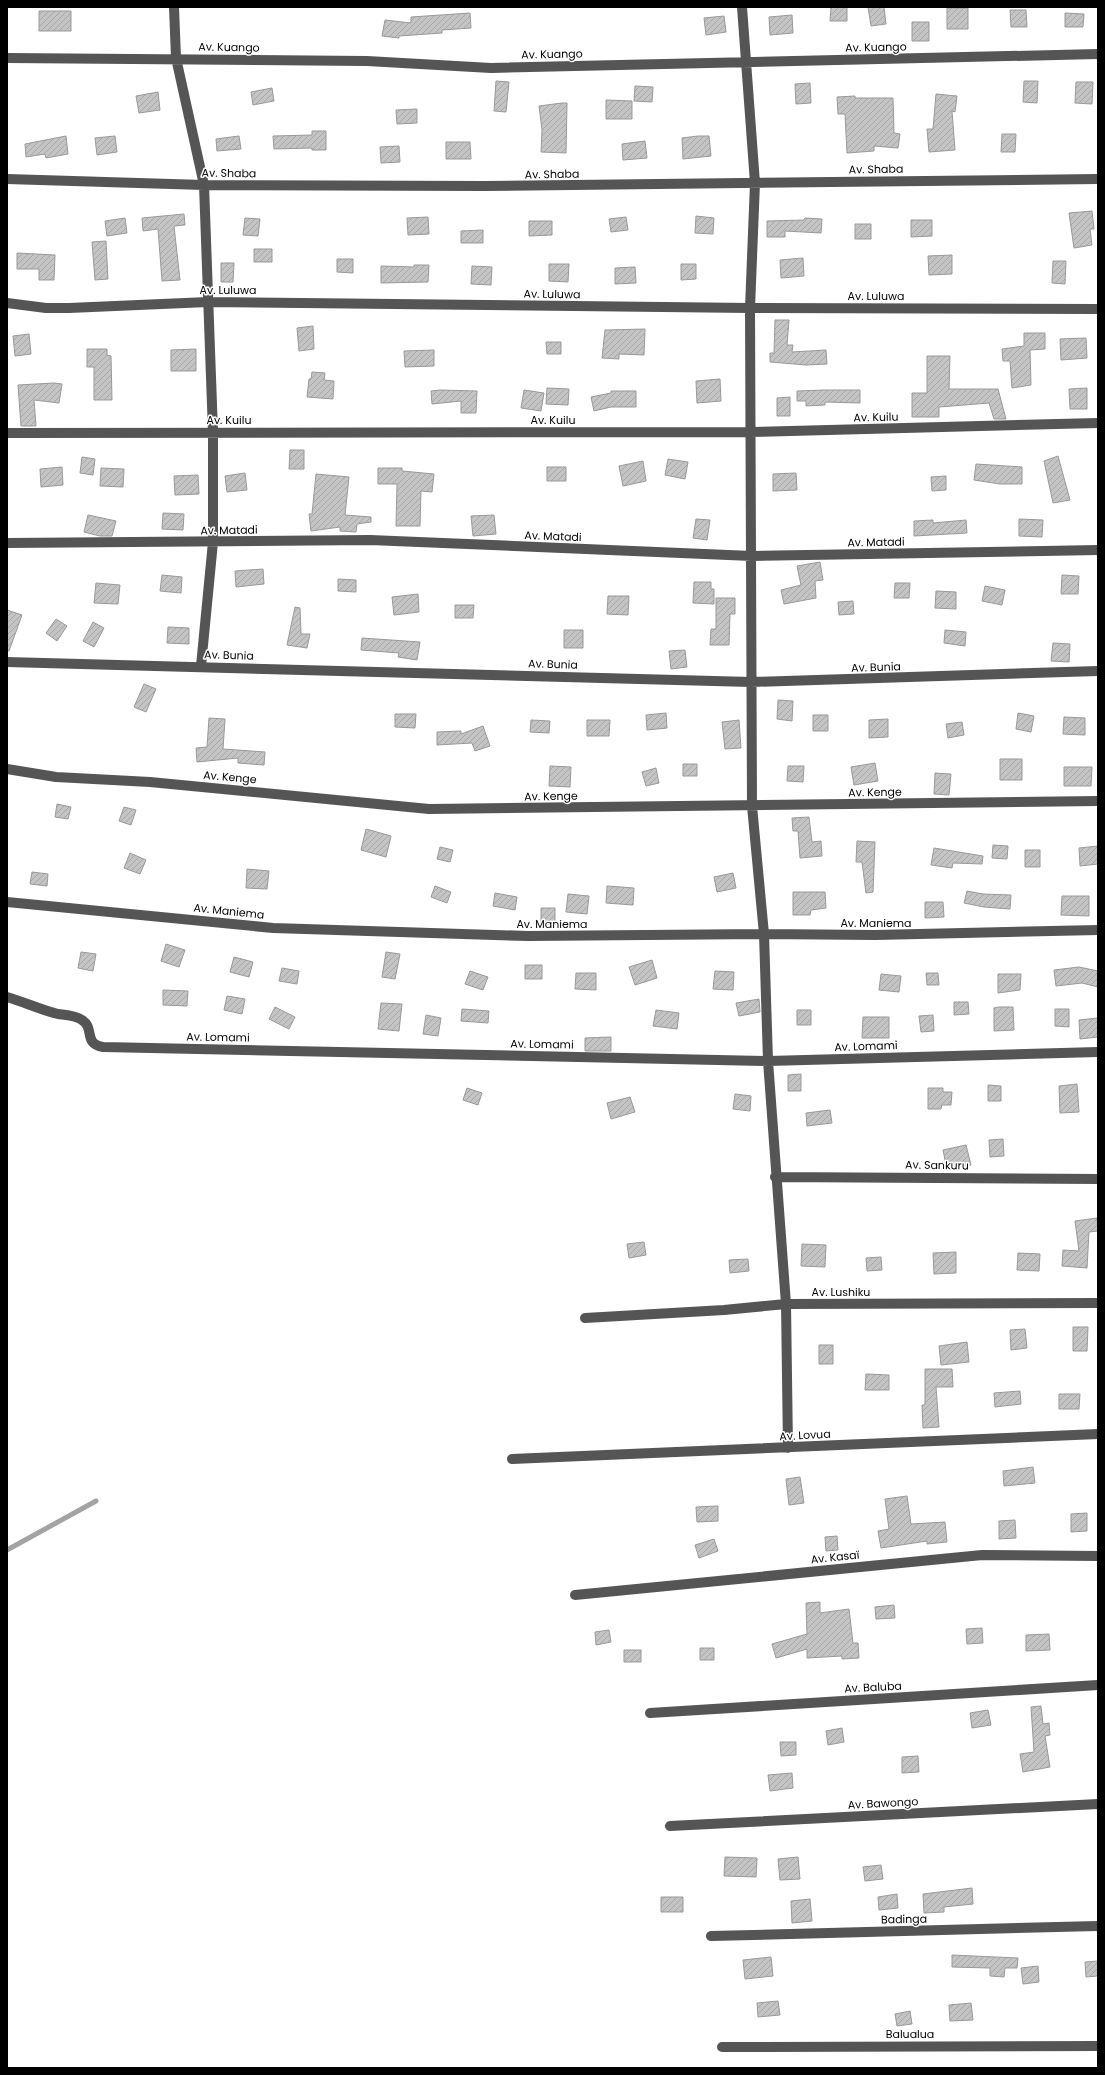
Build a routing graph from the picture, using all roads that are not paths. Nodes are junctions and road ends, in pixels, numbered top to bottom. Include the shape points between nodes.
1 (174, 7) edge
2 (742, 7) edge
3 (1098, 54) edge
4 (7, 58) edge
5 (176, 58) junction
6 (746, 62) junction
7 (7, 179) edge
8 (1098, 179) edge
9 (755, 183) junction
10 (204, 185) junction
11 (208, 302) junction
12 (7, 303) edge
13 (750, 308) junction
14 (1098, 309) edge
15 (1098, 423) edge
16 (213, 432) junction
17 (750, 432) junction
18 (7, 433) edge
19 (213, 542) junction
20 (7, 543) edge
21 (1098, 550) edge
22 (752, 556) junction
23 (7, 662) edge
24 (201, 666) junction
25 (1098, 672) edge
26 (751, 682) junction
27 (7, 769) edge
28 (1098, 801) edge
29 (752, 806) junction
30 (7, 902) edge
31 (1098, 930) edge
32 (764, 934) junction
33 (7, 997) edge
34 (1098, 1052) edge
35 (768, 1061) junction
36 (775, 1177) junction
37 (1098, 1179) edge
38 (1098, 1303) edge
39 (786, 1304) junction
40 (584, 1318) dead end
41 (1098, 1434) edge
42 (788, 1448) junction
43 (512, 1459) dead end
44 (1098, 1556) edge
45 (575, 1595) dead end
46 (1098, 1686) edge
47 (650, 1713) dead end
48 (1098, 1804) edge
49 (670, 1826) dead end
50 (1098, 1926) edge
51 (711, 1936) dead end
52 (1098, 2046) edge
53 (722, 2047) dead end

1 - 5 street
2 - 6 street
3 - 6 street, Av. Kuango
4 - 5 street, Av. Kuango
5 - 6 street, Av. Kuango via 367,61 492,68
5 - 10 street
6 - 9 street
7 - 10 street, Av. Shaba
8 - 9 street, Av. Shaba
9 - 10 street, Av. Shaba via 485,186
9 - 13 street
10 - 11 street
11 - 12 street, Av. Luluwa via 69,308
11 - 13 street, Av. Luluwa
11 - 16 street
13 - 14 street, Av. Luluwa
13 - 17 street
15 - 17 street, Av. Kuilu
16 - 17 street, Av. Kuilu
16 - 18 street, Av. Kuilu
16 - 19 street
17 - 22 street
19 - 20 street, Av. Matadi
19 - 22 street, Av. Matadi via 370,540
19 - 24 street
21 - 22 street, Av. Matadi
22 - 26 street
23 - 24 street, Av. Bunia
24 - 26 street, Av. Bunia
25 - 26 street, Av. Bunia
26 - 29 street
27 - 29 street, Av. Kenge via 56,777 150,782 429,809
28 - 29 street, Av. Kenge
29 - 32 street
30 - 32 street, Av. Maniema via 273,928 528,936
31 - 32 street, Av. Maniema via 876,935
32 - 35 street
33 - 35 street, Av. Lomami via 82,1019 87,1024 92,1043 103,1047
34 - 35 street, Av. Lomami
35 - 36 street
36 - 37 street, Av. Sankuru
36 - 39 street
38 - 39 street, Av. Lushiku
39 - 40 street, Av. Lushiku
39 - 42 street
41 - 42 street, Av. Lovua
42 - 43 street, Av. Lovua
44 - 45 street, Av. Kasaï via 982,1555
46 - 47 street, Av. Baluba
48 - 49 street, Av. Bawongo
50 - 51 street, Badinga
52 - 53 street, Balualua

